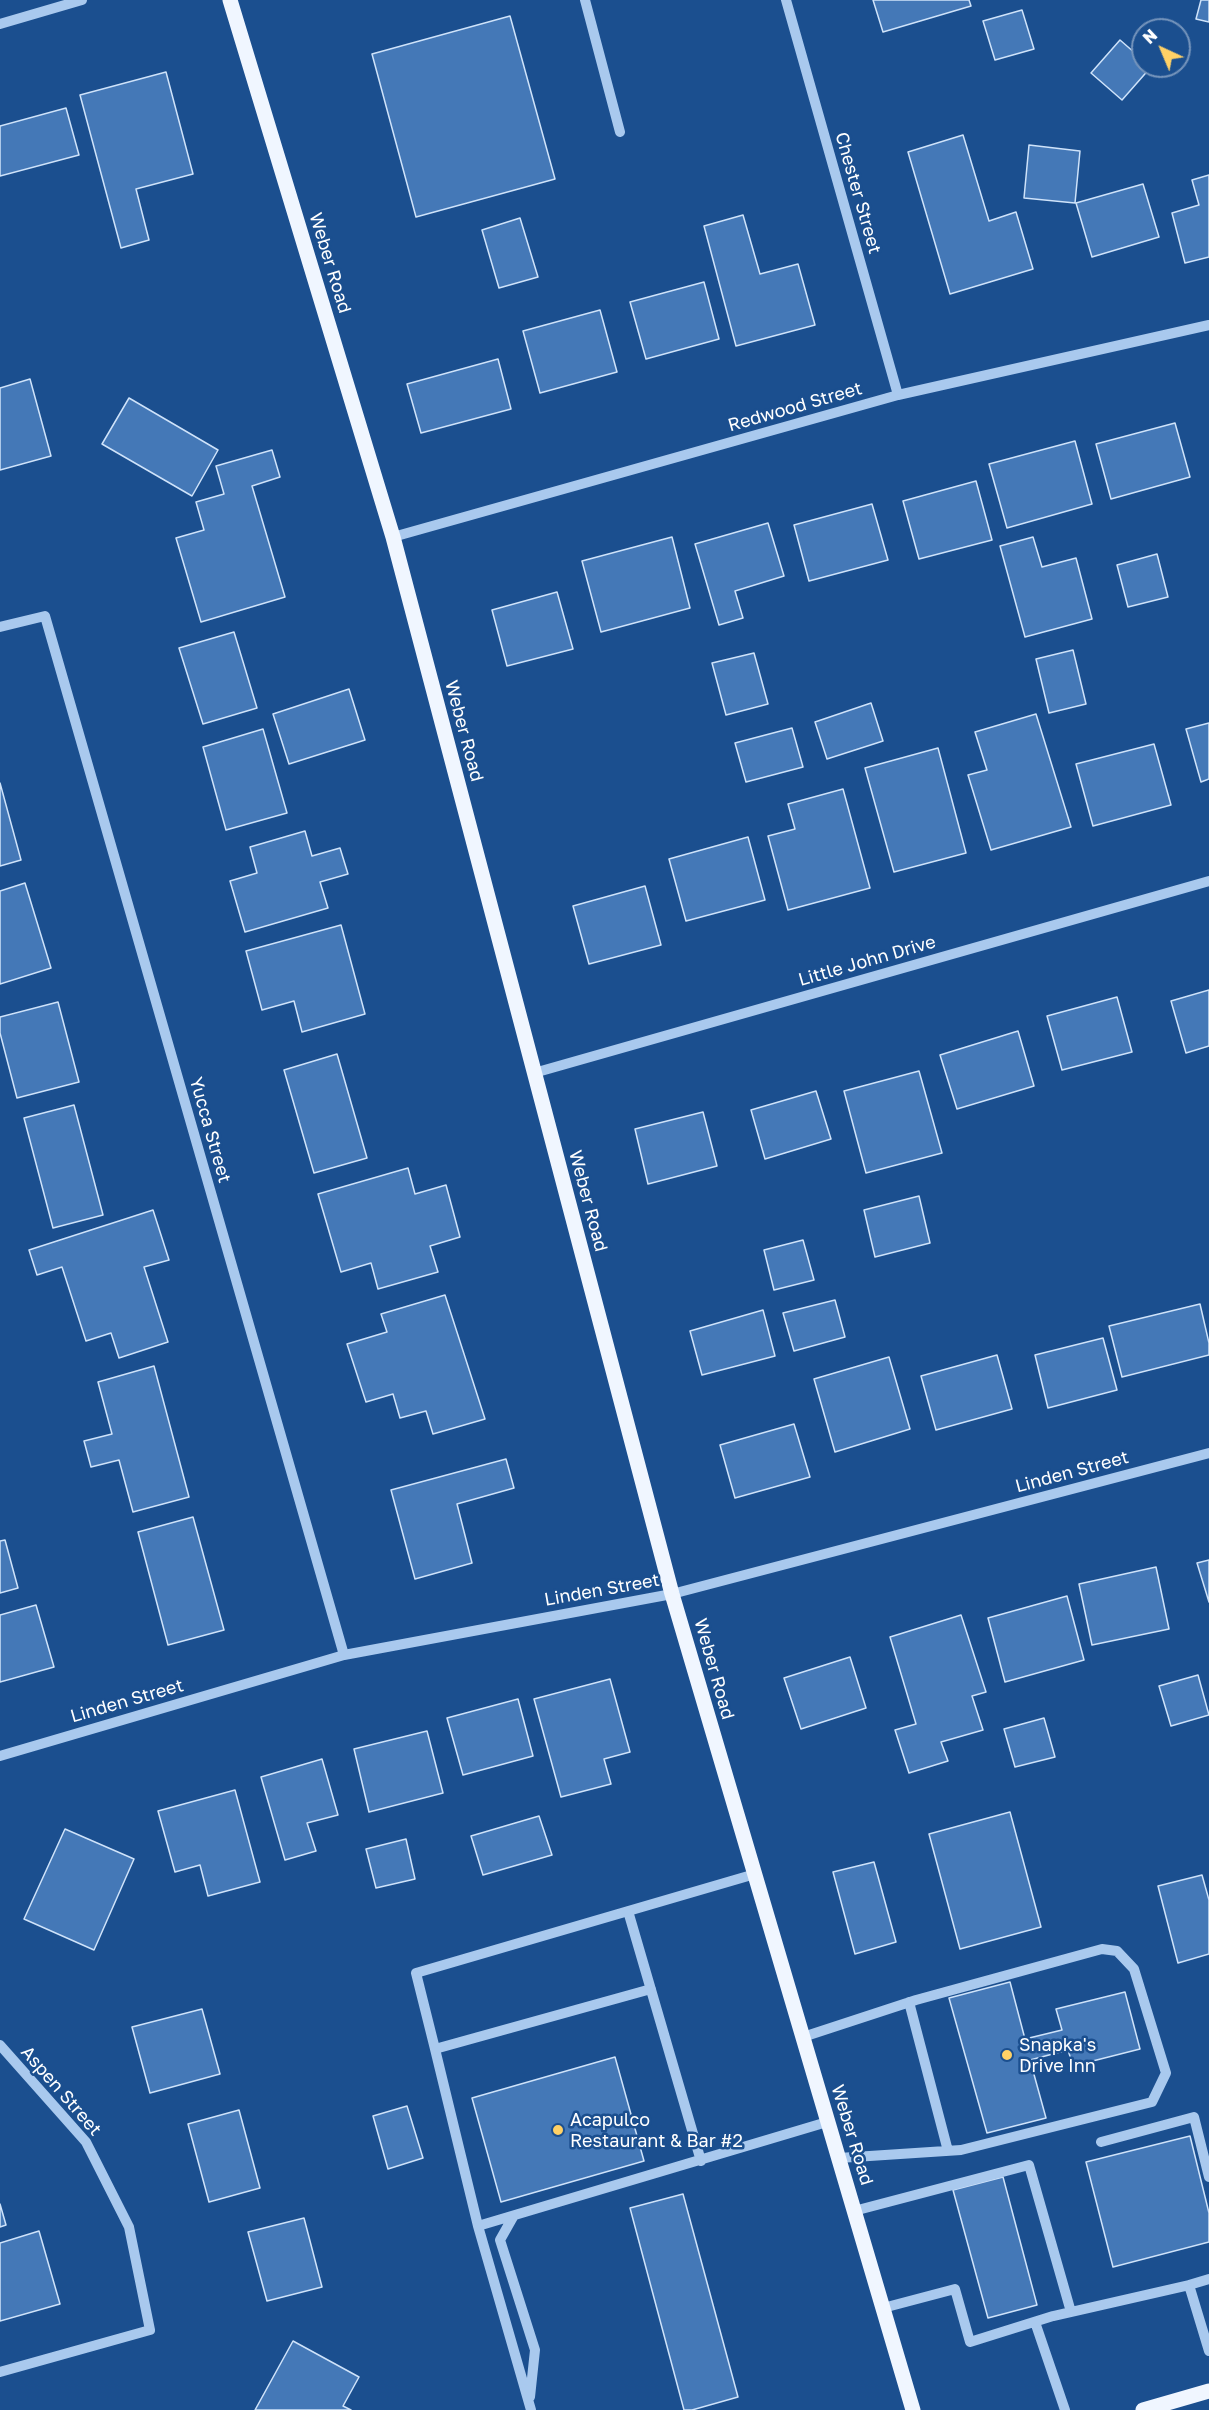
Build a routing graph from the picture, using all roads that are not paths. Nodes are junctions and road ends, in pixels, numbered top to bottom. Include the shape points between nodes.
1 (82, 0) edge
2 (230, 0) edge
3 (585, 0) edge
4 (786, 0) edge
5 (0, 24) edge
6 (620, 132) dead end
7 (1209, 324) edge
8 (898, 396) junction
9 (393, 537) junction
10 (0, 627) edge
11 (1209, 881) edge
12 (534, 1073) junction
13 (1209, 1453) edge
14 (672, 1594) junction
15 (344, 1654) junction
16 (0, 1756) edge
17 (755, 1874) junction
18 (628, 1911) junction
19 (651, 1989) junction
20 (909, 2002) junction
21 (803, 2037) junction
22 (0, 2045) edge
23 (435, 2049) junction
24 (827, 2122) junction
25 (1101, 2142) dead end
26 (948, 2151) junction
27 (839, 2158) junction
28 (701, 2161) junction
29 (1209, 2177) edge
30 (854, 2211) junction
31 (513, 2217) junction
32 (478, 2226) junction
33 (1209, 2278) edge
34 (1189, 2285) junction
35 (883, 2308) junction
36 (1071, 2312) junction
37 (1035, 2322) junction
38 (1209, 2351) edge
39 (0, 2372) edge
40 (1209, 2391) edge
41 (530, 2407) edge
42 (913, 2410) edge
43 (1065, 2410) edge
44 (1143, 2410) edge

1 - 5 street
2 - 9 main road, Weber Road
3 - 6 street
4 - 8 street, Chester Street
7 - 8 street, Redwood Street
8 - 9 street, Redwood Street
9 - 12 main road, Weber Road
10 - 15 street, Yucca Street via 45,616
11 - 12 street, Little John Drive
12 - 14 main road, Weber Road
13 - 14 street, Linden Street
14 - 15 street, Linden Street
14 - 17 main road, Weber Road
15 - 16 street, Linden Street
17 - 18 street
17 - 21 main road, Weber Road
18 - 19 street
18 - 23 street via 416,1973
19 - 23 street
19 - 28 street
20 - 21 street
20 - 26 street
20 - 26 street via 1102,1949 1117,1951 1134,1969 1166,2073 1152,2102
21 - 24 main road, Weber Road
22 - 39 street, Aspen Street via 87,2142 129,2227 150,2330
23 - 32 street
24 - 27 main road, Weber Road
24 - 28 street
25 - 29 street via 1194,2117
26 - 27 street
27 - 30 main road, Weber Road
28 - 31 street
30 - 35 main road, Weber Road
30 - 36 street via 1029,2165
31 - 32 street
31 - 41 street via 500,2240 535,2350
32 - 41 street
33 - 34 street
34 - 36 street
34 - 38 street
35 - 37 street via 955,2289 970,2342
35 - 42 main road, Weber Road
36 - 37 street
37 - 43 street
40 - 44 main road

